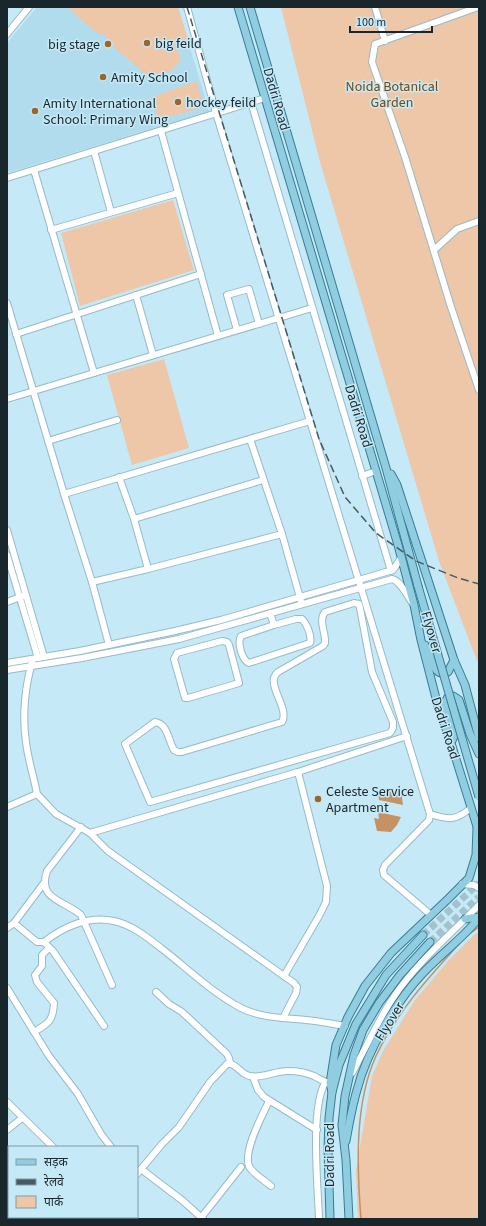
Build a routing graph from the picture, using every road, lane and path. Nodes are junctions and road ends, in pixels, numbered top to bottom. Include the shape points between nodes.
1 (29, 7) edge
2 (187, 7) edge
3 (238, 7) edge
4 (250, 7) edge
5 (375, 7) edge
6 (478, 7) edge
7 (467, 9) edge
8 (7, 34) edge
9 (385, 41) junction
10 (265, 98) junction
11 (251, 102) junction
12 (216, 113) junction
13 (161, 130) junction
14 (94, 151) junction
15 (34, 170) junction
16 (7, 178) edge
17 (178, 193) junction
18 (111, 212) junction
19 (479, 221) edge
20 (51, 230) junction
21 (434, 250) junction
22 (201, 274) junction
23 (136, 295) junction
24 (7, 302) edge
25 (312, 308) junction
26 (76, 314) junction
27 (279, 318) junction
28 (259, 324) junction
29 (237, 330) junction
30 (16, 334) junction
31 (218, 336) junction
32 (153, 355) junction
33 (94, 373) junction
34 (479, 390) edge
35 (33, 391) junction
36 (7, 399) edge
37 (117, 420) dead end
38 (310, 421) junction
39 (250, 438) junction
40 (48, 441) junction
41 (386, 468) junction
42 (376, 471) junction
43 (362, 476) junction
44 (120, 477) junction
45 (263, 480) junction
46 (64, 494) junction
47 (134, 519) junction
48 (7, 530) edge
49 (282, 534) junction
50 (7, 555) edge
51 (401, 558) junction
52 (148, 569) junction
53 (391, 571) junction
54 (92, 582) junction
55 (360, 584) junction
56 (27, 595) junction
57 (19, 597) junction
58 (301, 601) junction
59 (7, 602) edge
60 (414, 605) junction
61 (270, 613) junction
62 (274, 625) junction
63 (219, 628) junction
64 (421, 640) junction
65 (222, 641) junction
66 (109, 645) junction
67 (44, 657) junction
68 (36, 659) junction
69 (454, 660) junction
70 (7, 664) edge
71 (31, 666) junction
72 (385, 667) junction
73 (7, 670) edge
74 (372, 672) junction
75 (389, 678) junction
76 (377, 683) junction
77 (407, 736) junction
78 (479, 738) edge
79 (451, 743) junction
80 (479, 754) edge
81 (298, 772) junction
82 (38, 794) junction
83 (479, 797) edge
84 (7, 807) edge
85 (471, 808) junction
86 (430, 814) junction
87 (477, 826) junction
88 (81, 827) junction
89 (90, 833) junction
90 (479, 833) edge
91 (44, 883) junction
92 (462, 884) junction
93 (479, 888) edge
94 (479, 905) edge
95 (431, 915) junction
96 (479, 918) edge
97 (465, 919) junction
98 (84, 921) junction
99 (14, 923) junction
100 (7, 928) edge
101 (423, 935) tunnel mouth
102 (44, 942) junction
103 (430, 942) tunnel mouth
104 (49, 948) junction
105 (284, 976) junction
106 (112, 985) dead end
107 (7, 988) edge
108 (156, 992) dead end
109 (282, 1018) junction
110 (104, 1026) dead end
111 (345, 1026) junction
112 (34, 1032) junction
113 (230, 1063) junction
114 (253, 1077) junction
115 (349, 1078) junction
116 (328, 1083) junction
117 (332, 1092) junction
118 (270, 1101) junction
119 (7, 1102) edge
120 (22, 1118) junction
121 (7, 1130) edge
122 (317, 1130) junction
123 (52, 1146) edge
124 (110, 1146) edge
125 (344, 1149) junction
126 (241, 1167) dead end
127 (139, 1171) edge
128 (271, 1186) dead end
129 (201, 1218) edge
130 (319, 1219) edge
131 (330, 1219) edge
132 (349, 1219) edge

1 - 8 street
2 - 12 street
3 - 10 main road, Dadri Road
4 - 41 main road, Dadri Road
5 - 9 street
6 - 7 street
7 - 9 street
9 - 21 street via 375,44 372,62
10 - 11 street
10 - 42 main road, Dadri Road
11 - 12 street
11 - 25 street
12 - 13 street
12 - 27 street
13 - 14 street
13 - 17 street
14 - 15 street
14 - 18 street
15 - 16 street
15 - 20 street
17 - 18 street
17 - 22 street
18 - 20 street
19 - 21 street via 457,229
20 - 26 street
21 - 34 street
22 - 23 street
22 - 31 street
23 - 26 street
23 - 32 street
24 - 30 street
25 - 27 street
25 - 43 street
26 - 30 street
26 - 33 street
27 - 28 street
27 - 38 street
28 - 29 street
28 - 29 street via 249,288 227,295
29 - 31 street
30 - 35 street
31 - 32 street
32 - 33 street
33 - 35 street
35 - 36 street
35 - 40 street
37 - 40 street
38 - 39 street
38 - 55 street
39 - 44 street
39 - 45 street
40 - 46 street
41 - 69 main road via 397,485
41 - 83 main road, Flyover, bridge
42 - 43 street
42 - 51 main road, Dadri Road
43 - 53 street
44 - 46 street
44 - 47 street
45 - 47 street
45 - 49 street
46 - 54 street
47 - 52 street
48 - 56 street
49 - 52 street
49 - 58 street
50 - 57 street
51 - 53 street
51 - 60 main road, Dadri Road
52 - 54 street
53 - 55 street
54 - 66 street
55 - 58 street
55 - 60 street via 393,579 399,583
55 - 72 street
56 - 57 street
56 - 67 street
57 - 59 street
57 - 68 street
58 - 61 street
58 - 66 street via 175,632
60 - 64 main road, Dadri Road
61 - 62 street
61 - 63 street
62 - 62 street via 302,619 305,621 310,643 246,662 239,642 241,636
63 - 65 street
63 - 71 street via 179,639
64 - 69 main road via 438,672 448,672
64 - 79 main road, Dadri Road via 438,706
65 - 65 street via 229,645 239,683 185,698 174,656
66 - 67 street
67 - 68 street
68 - 70 street
68 - 71 street
69 - 78 main road via 465,685
71 - 73 street
71 - 82 street via 24,724
72 - 74 street
72 - 75 street
74 - 76 street
74 - 76 street via 360,608 354,603 325,612 322,616 326,639 323,646 278,672 274,677 284,716 282,722 178,752 174,750 164,726 155,722 124,744 150,802 390,733 393,722
75 - 76 street
75 - 77 street
77 - 81 street
77 - 86 street
79 - 80 main road via 454,736 444,704 448,697 453,696 459,700
79 - 85 main road, Dadri Road
81 - 89 street
81 - 105 street via 327,886 326,902
82 - 84 street
82 - 88 street via 56,814
85 - 86 street via 462,816 453,819
85 - 87 main road, Dadri Road
86 - 95 street via 428,820 383,870 384,874
87 - 90 main road, Dadri Road
87 - 92 main road via 475,862 469,878
88 - 89 street
88 - 91 street via 47,871
89 - 105 street via 108,851
91 - 98 street via 50,895 76,911
91 - 99 street
92 - 93 street
92 - 95 main road
94 - 97 street
95 - 111 main road via 391,953 367,983
96 - 97 main road
96 - 125 main road, Flyover via 423,972 385,1026 374,1045 357,1089
97 - 115 street via 414,971 393,997 376,1024
98 - 102 street via 68,927
98 - 106 street
98 - 109 street via 113,920 128,926 146,936 216,992 242,1008
99 - 100 street
99 - 102 street via 37,942
101 - 117 main road via 386,975 356,1024 339,1065
102 - 104 street
103 - 115 main road, Dadri Road via 400,975 367,1023 354,1055
104 - 110 street via 58,957
104 - 112 street via 42,955 42,966 35,975 37,982 54,1003 54,1015 47,1024
105 - 109 street via 297,987
107 - 112 street
108 - 113 street via 182,1012 227,1054
109 - 111 street
111 - 116 main road via 336,1045
112 - 124 street via 78,1094
113 - 114 street via 246,1076
113 - 127 street via 210,1082 179,1127
114 - 116 street via 289,1071 314,1076
114 - 118 street via 258,1090
115 - 125 main road, Dadri Road via 342,1125
116 - 117 main road
116 - 122 street via 322,1088 318,1100
117 - 131 main road, Dadri Road via 328,1149
118 - 122 street
118 - 128 street via 252,1140 248,1159 250,1168
119 - 120 street
120 - 121 street
120 - 123 street
122 - 130 street
125 - 132 main road, Dadri Road
126 - 129 street
127 - 129 street via 183,1201

